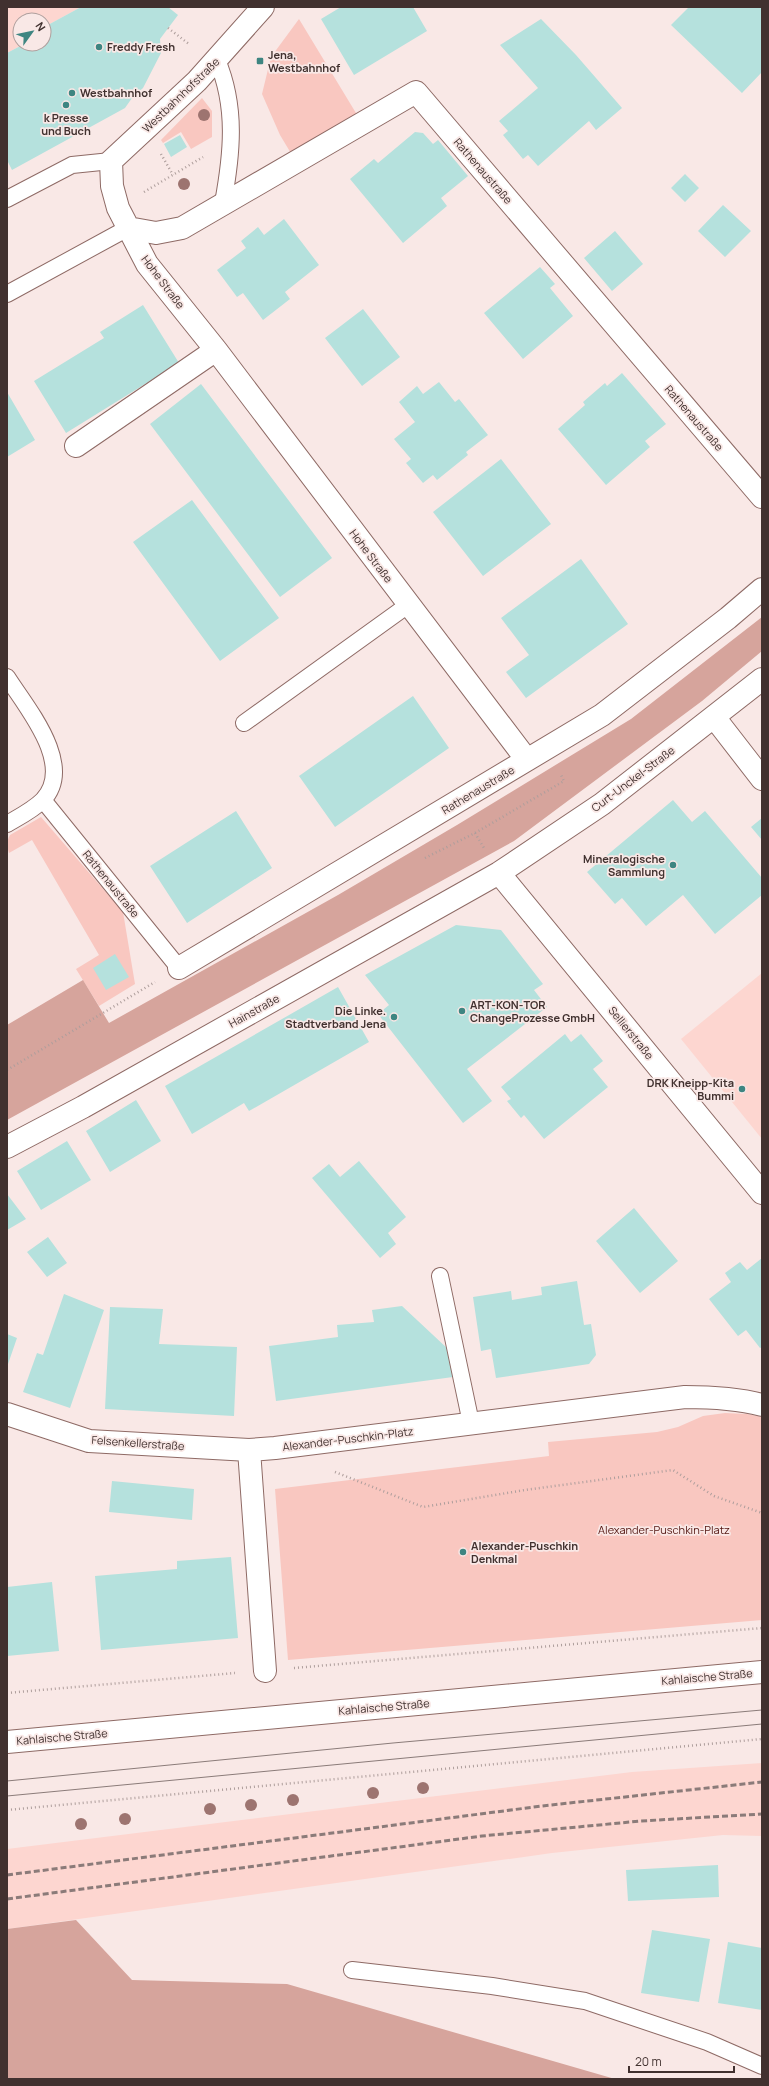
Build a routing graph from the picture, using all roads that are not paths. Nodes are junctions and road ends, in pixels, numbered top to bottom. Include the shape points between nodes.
1 (263, 7) edge
2 (217, 60) junction
3 (111, 161) junction
4 (7, 199) edge
5 (223, 203) junction
6 (128, 228) junction
7 (7, 294) edge
8 (216, 350) junction
9 (76, 446) dead end
10 (762, 497) edge
11 (762, 589) edge
12 (408, 604) junction
13 (7, 677) edge
14 (762, 679) edge
15 (714, 717) junction
16 (244, 723) dead end
17 (527, 760) junction
18 (762, 779) edge
19 (43, 800) junction
20 (7, 824) edge
21 (499, 873) junction
22 (180, 968) joint
23 (7, 1147) edge
24 (762, 1193) edge
25 (440, 1276) dead end
26 (762, 1405) edge
27 (7, 1414) edge
28 (471, 1423) junction
29 (249, 1450) junction
30 (265, 1671) road end
31 (762, 1672) edge
32 (7, 1742) edge
33 (352, 1970) dead end
34 (762, 2066) edge

1 - 2 street, Westbahnhofstraße
2 - 3 street, Westbahnhofstraße
2 - 5 lane via 226,80 231,140
3 - 4 lane via 72,165
3 - 6 street, Hohe Straße via 112,186 118,208
5 - 6 street, Rathenaustraße via 182,228 156,233
5 - 10 street, Rathenaustraße via 416,92
6 - 7 lane
6 - 8 street, Hohe Straße via 147,264
8 - 9 street
8 - 12 street, Hohe Straße
11 - 17 street, Rathenaustraße via 602,715
12 - 16 lane
12 - 17 street, Hohe Straße
13 - 19 lane via 46,737 52,757 54,774 51,787
14 - 15 street, Curt-Unckel-Straße
15 - 18 street
15 - 21 street, Curt-Unckel-Straße via 602,804
17 - 22 street, Rathenaustraße
19 - 20 lane
19 - 22 lane, Rathenaustraße
21 - 23 street, Hainstraße via 83,1107
21 - 24 street, Sellierstraße
25 - 28 lane
26 - 28 street, Alexander-Puschkin-Platz via 717,1397 685,1397
27 - 29 street, Felsenkellerstraße via 88,1441
28 - 29 street, Alexander-Puschkin-Platz
29 - 30 street
31 - 32 street, Kahlaische Straße
33 - 34 lane via 492,1986 585,2001 707,2042

